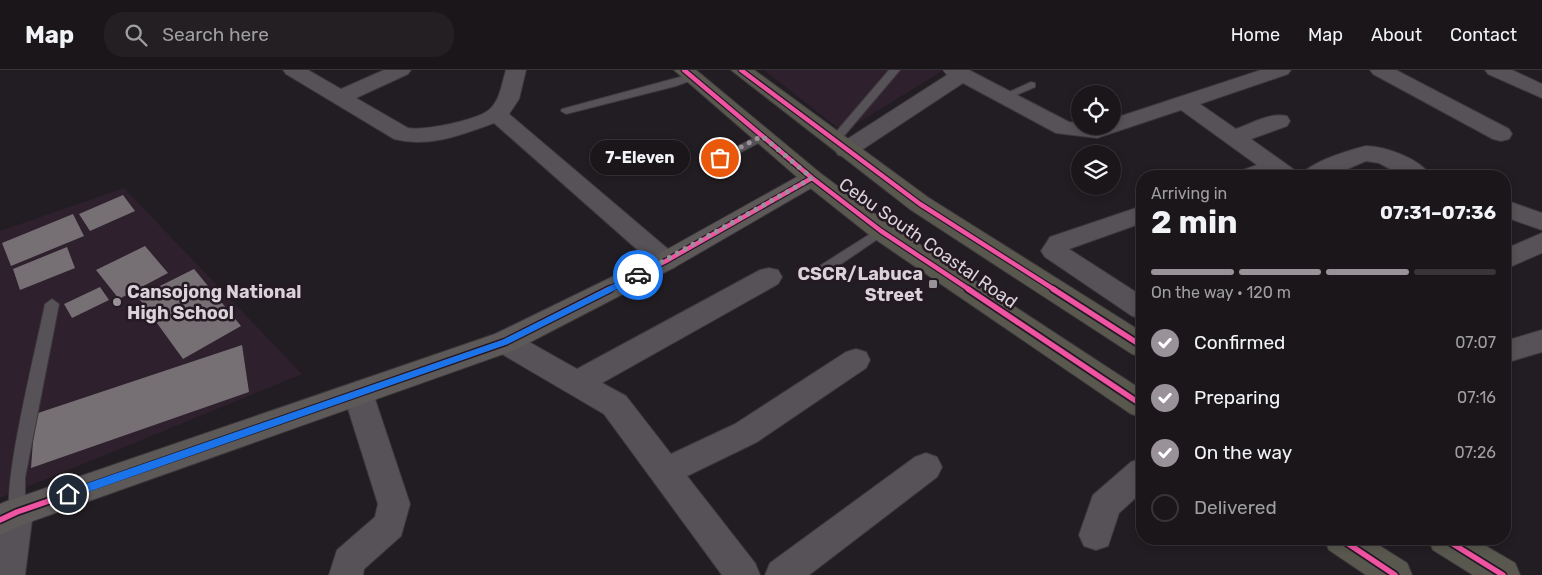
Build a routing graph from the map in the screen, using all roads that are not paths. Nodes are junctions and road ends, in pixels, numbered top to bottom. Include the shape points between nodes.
1 (293, 70) edge
2 (401, 70) edge
3 (516, 70) edge
4 (741, 70) edge
5 (895, 70) edge
6 (1281, 70) edge
7 (1380, 70) edge
8 (1495, 70) edge
9 (688, 73) edge
10 (957, 73) edge
11 (1243, 76) edge
12 (1031, 85) dead end
13 (1542, 92) edge
14 (1003, 97) junction
15 (339, 98) junction
16 (1185, 102) junction
17 (566, 111) dead end
18 (497, 115) junction
19 (1279, 121) dead end
20 (1121, 123) edge
21 (1071, 129) edge
22 (1501, 134) dead end
23 (762, 136) junction
24 (1233, 138) junction
25 (840, 145) junction
26 (720, 158) dead end
27 (1278, 170) edge
28 (1325, 170) edge
29 (1409, 170) edge
30 (812, 178) junction
31 (1511, 210) edge
32 (1136, 216) edge
33 (1542, 222) edge
34 (881, 231) junction
35 (1542, 242) edge
36 (1511, 257) edge
37 (666, 261) junction
38 (824, 270) dead end
39 (769, 277) dead end
40 (52, 304) dead end
41 (1136, 304) edge
42 (505, 342) junction
43 (1136, 342) edge
44 (856, 360) dead end
45 (577, 383) junction
46 (358, 393) junction
47 (1136, 402) edge
48 (926, 467) dead end
49 (665, 472) junction
50 (1136, 478) edge
51 (8, 516) edge
52 (1096, 535) dead end
53 (1350, 545) edge
54 (1455, 545) edge
55 (8, 575) edge
56 (346, 575) edge
57 (743, 575) edge
58 (782, 575) edge
59 (1395, 575) edge
60 (1503, 575) edge

1 - 15 street
2 - 15 street
3 - 18 street via 508,99
4 - 25 highway, Cebu South Coastal Road
5 - 25 lane
6 - 11 street
7 - 22 street
8 - 13 street
9 - 17 lane via 672,84
9 - 23 highway, Cebu South Coastal Road
10 - 14 street
10 - 25 street
11 - 16 street
12 - 14 lane
14 - 21 street
15 - 18 street via 402,134 415,137 433,135
16 - 20 street
16 - 24 street
18 - 37 street
19 - 24 street
23 - 26 lane
23 - 30 highway, Cebu South Coastal Road
24 - 27 street
25 - 43 highway, Cebu South Coastal Road via 920,204
28 - 29 street via 1364,152 1376,152
30 - 34 highway, Cebu South Coastal Road
30 - 37 street
31 - 33 street
32 - 41 street via 1059,243 1054,251
34 - 38 lane
34 - 47 highway, Cebu South Coastal Road
35 - 36 street
37 - 42 street
39 - 45 street
40 - 51 lane
42 - 45 street
42 - 46 street
44 - 49 street via 746,433
45 - 49 street via 615,405
46 - 51 street
46 - 56 street via 394,504 389,525 349,561
48 - 58 street
49 - 57 street
50 - 52 street via 1106,505
51 - 55 street
53 - 59 highway
54 - 60 highway

